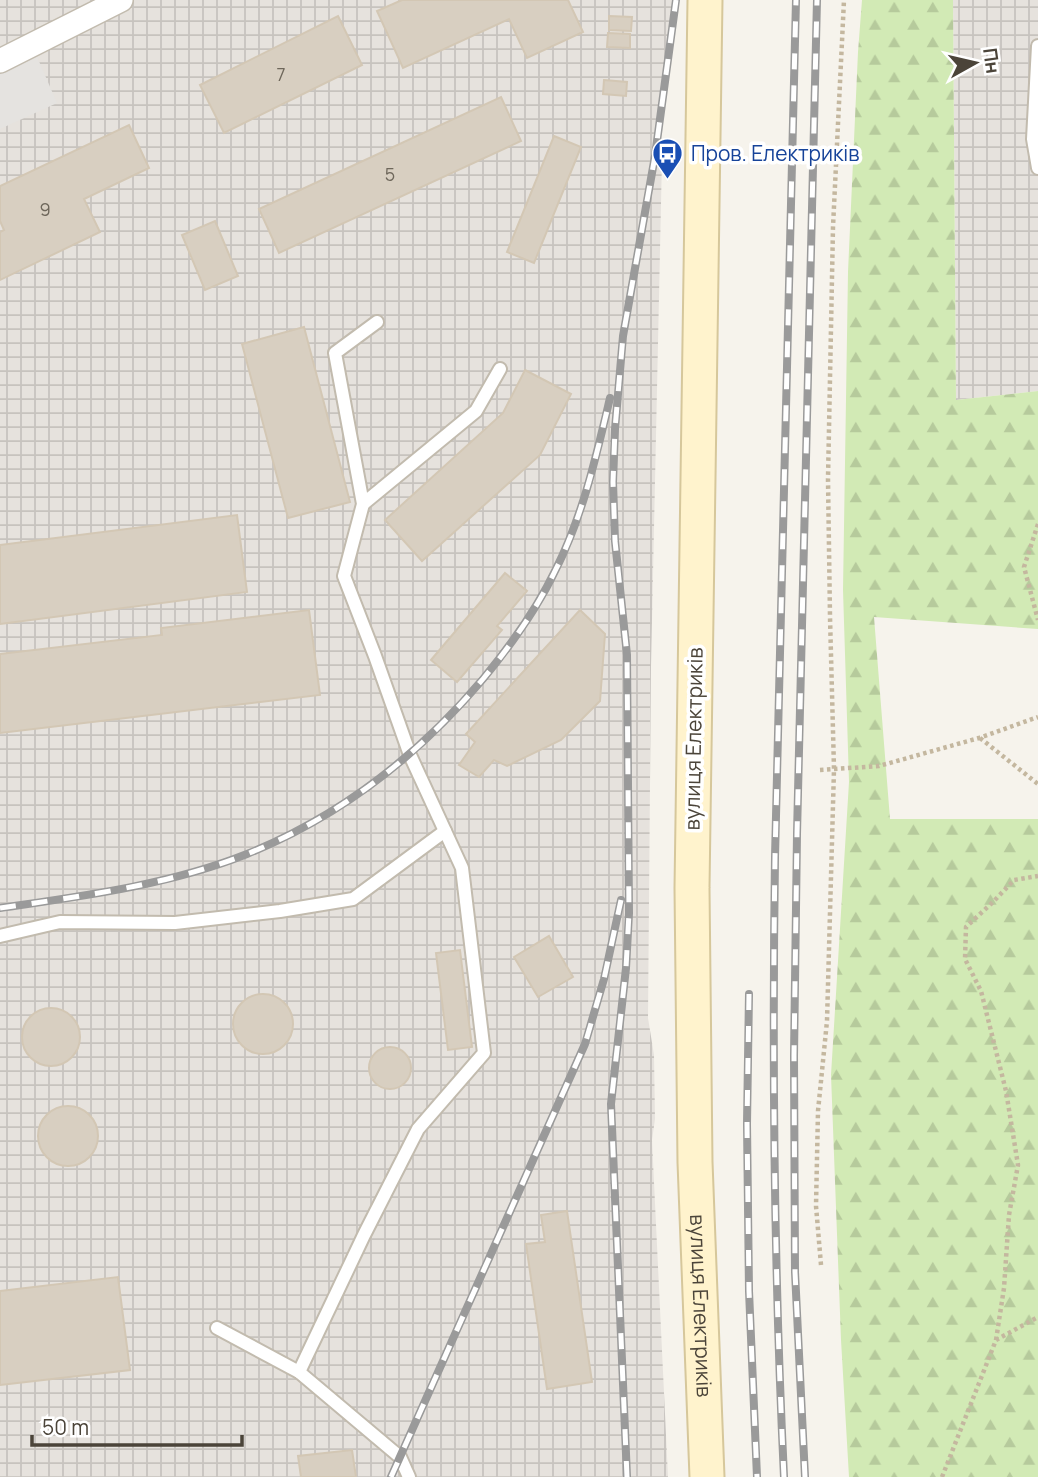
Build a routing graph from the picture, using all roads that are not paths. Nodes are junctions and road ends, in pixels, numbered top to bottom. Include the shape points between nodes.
1 (121, 0) edge
2 (705, 0) edge
3 (1038, 46) edge
4 (0, 61) edge
5 (1038, 168) edge
6 (377, 322) dead end
7 (500, 369) dead end
8 (363, 504) junction
9 (445, 831) junction
10 (0, 936) edge
11 (217, 1328) dead end
12 (299, 1372) junction
13 (409, 1477) edge
14 (707, 1477) edge

1 - 4 street
2 - 14 street, вулиця Електриків via 692,888 695,1176
3 - 5 lane via 1033,139
6 - 8 lane via 335,353
7 - 8 lane via 476,411
8 - 9 lane via 344,576 410,755
9 - 10 lane via 353,899 175,923 61,922
9 - 12 lane via 462,868 484,1053 418,1129
11 - 12 lane
12 - 13 lane via 400,1457

